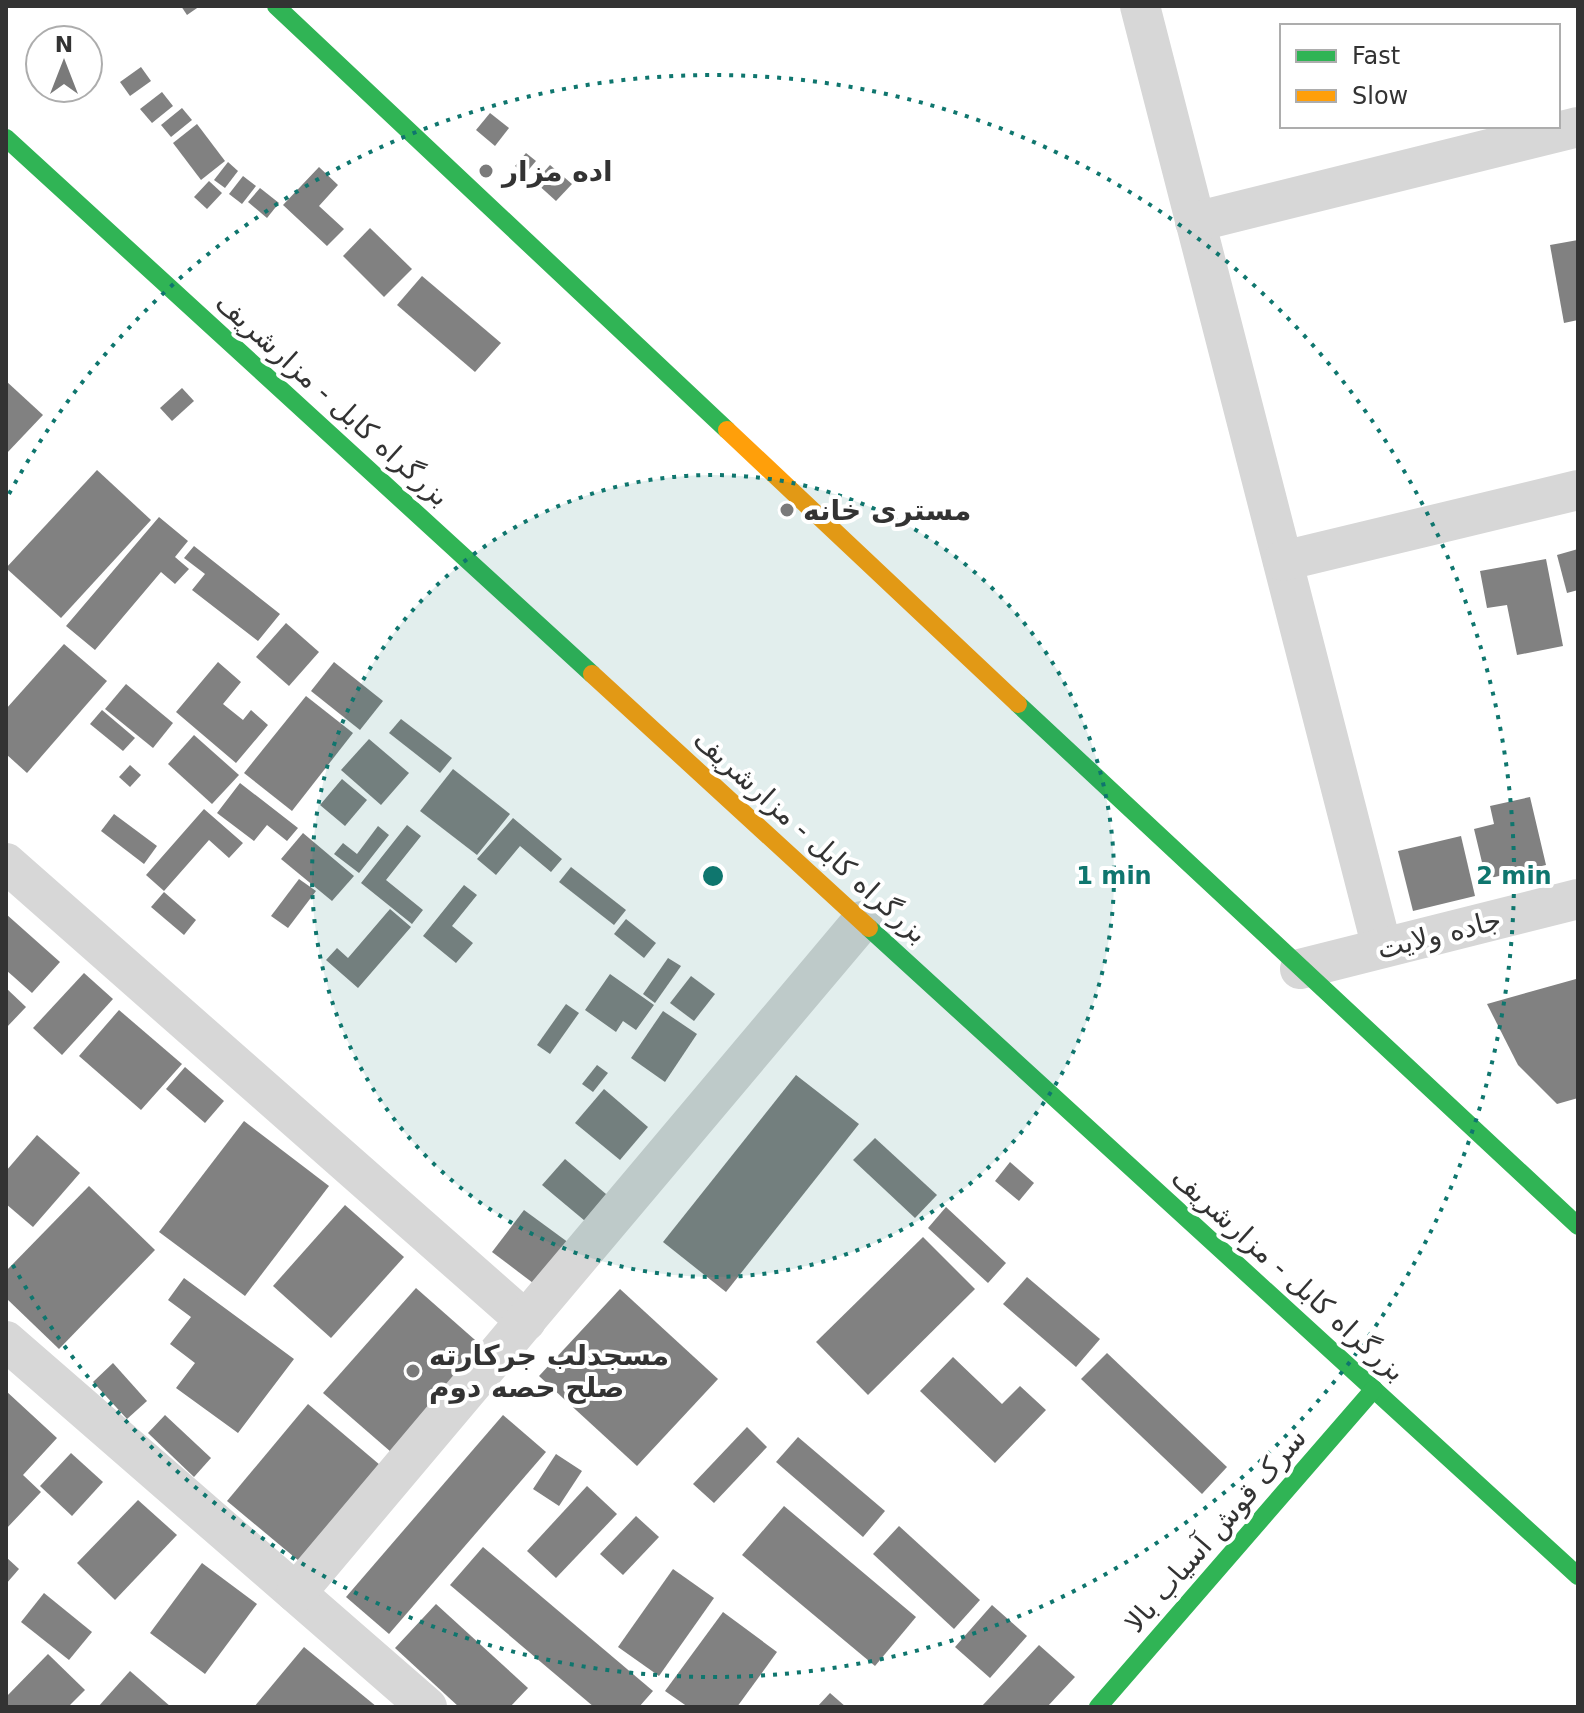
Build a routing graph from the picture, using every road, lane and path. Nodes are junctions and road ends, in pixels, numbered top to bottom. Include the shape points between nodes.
1 (276, 6) edge
2 (1140, 6) edge
3 (1578, 127) edge
4 (6, 138) edge
5 (1195, 222) junction
6 (1578, 490) edge
7 (1283, 561) junction
8 (6, 863) edge
9 (1578, 899) edge
10 (862, 921) junction
11 (1382, 948) junction
12 (1300, 969) junction
13 (1578, 1226) edge
14 (526, 1321) junction
15 (6, 1341) edge
16 (1374, 1389) junction
17 (1578, 1576) edge
18 (296, 1593) junction
19 (427, 1707) edge
20 (1098, 1707) edge

1 - 12 main road
2 - 5 street
3 - 5 street
4 - 10 main road, بزرگراه کابل - مزارشریف
5 - 7 street
6 - 7 street
7 - 11 street
8 - 14 street
9 - 11 street, جاده ولایت
10 - 14 street
10 - 16 main road, بزرگراه کابل - مزارشریف
11 - 12 street, جاده ولایت
12 - 13 main road
14 - 18 street
15 - 18 street
16 - 17 main road, بزرگراه کابل - مزارشریف
16 - 20 main road, سرک قوش آسیاب بالا
18 - 19 street

